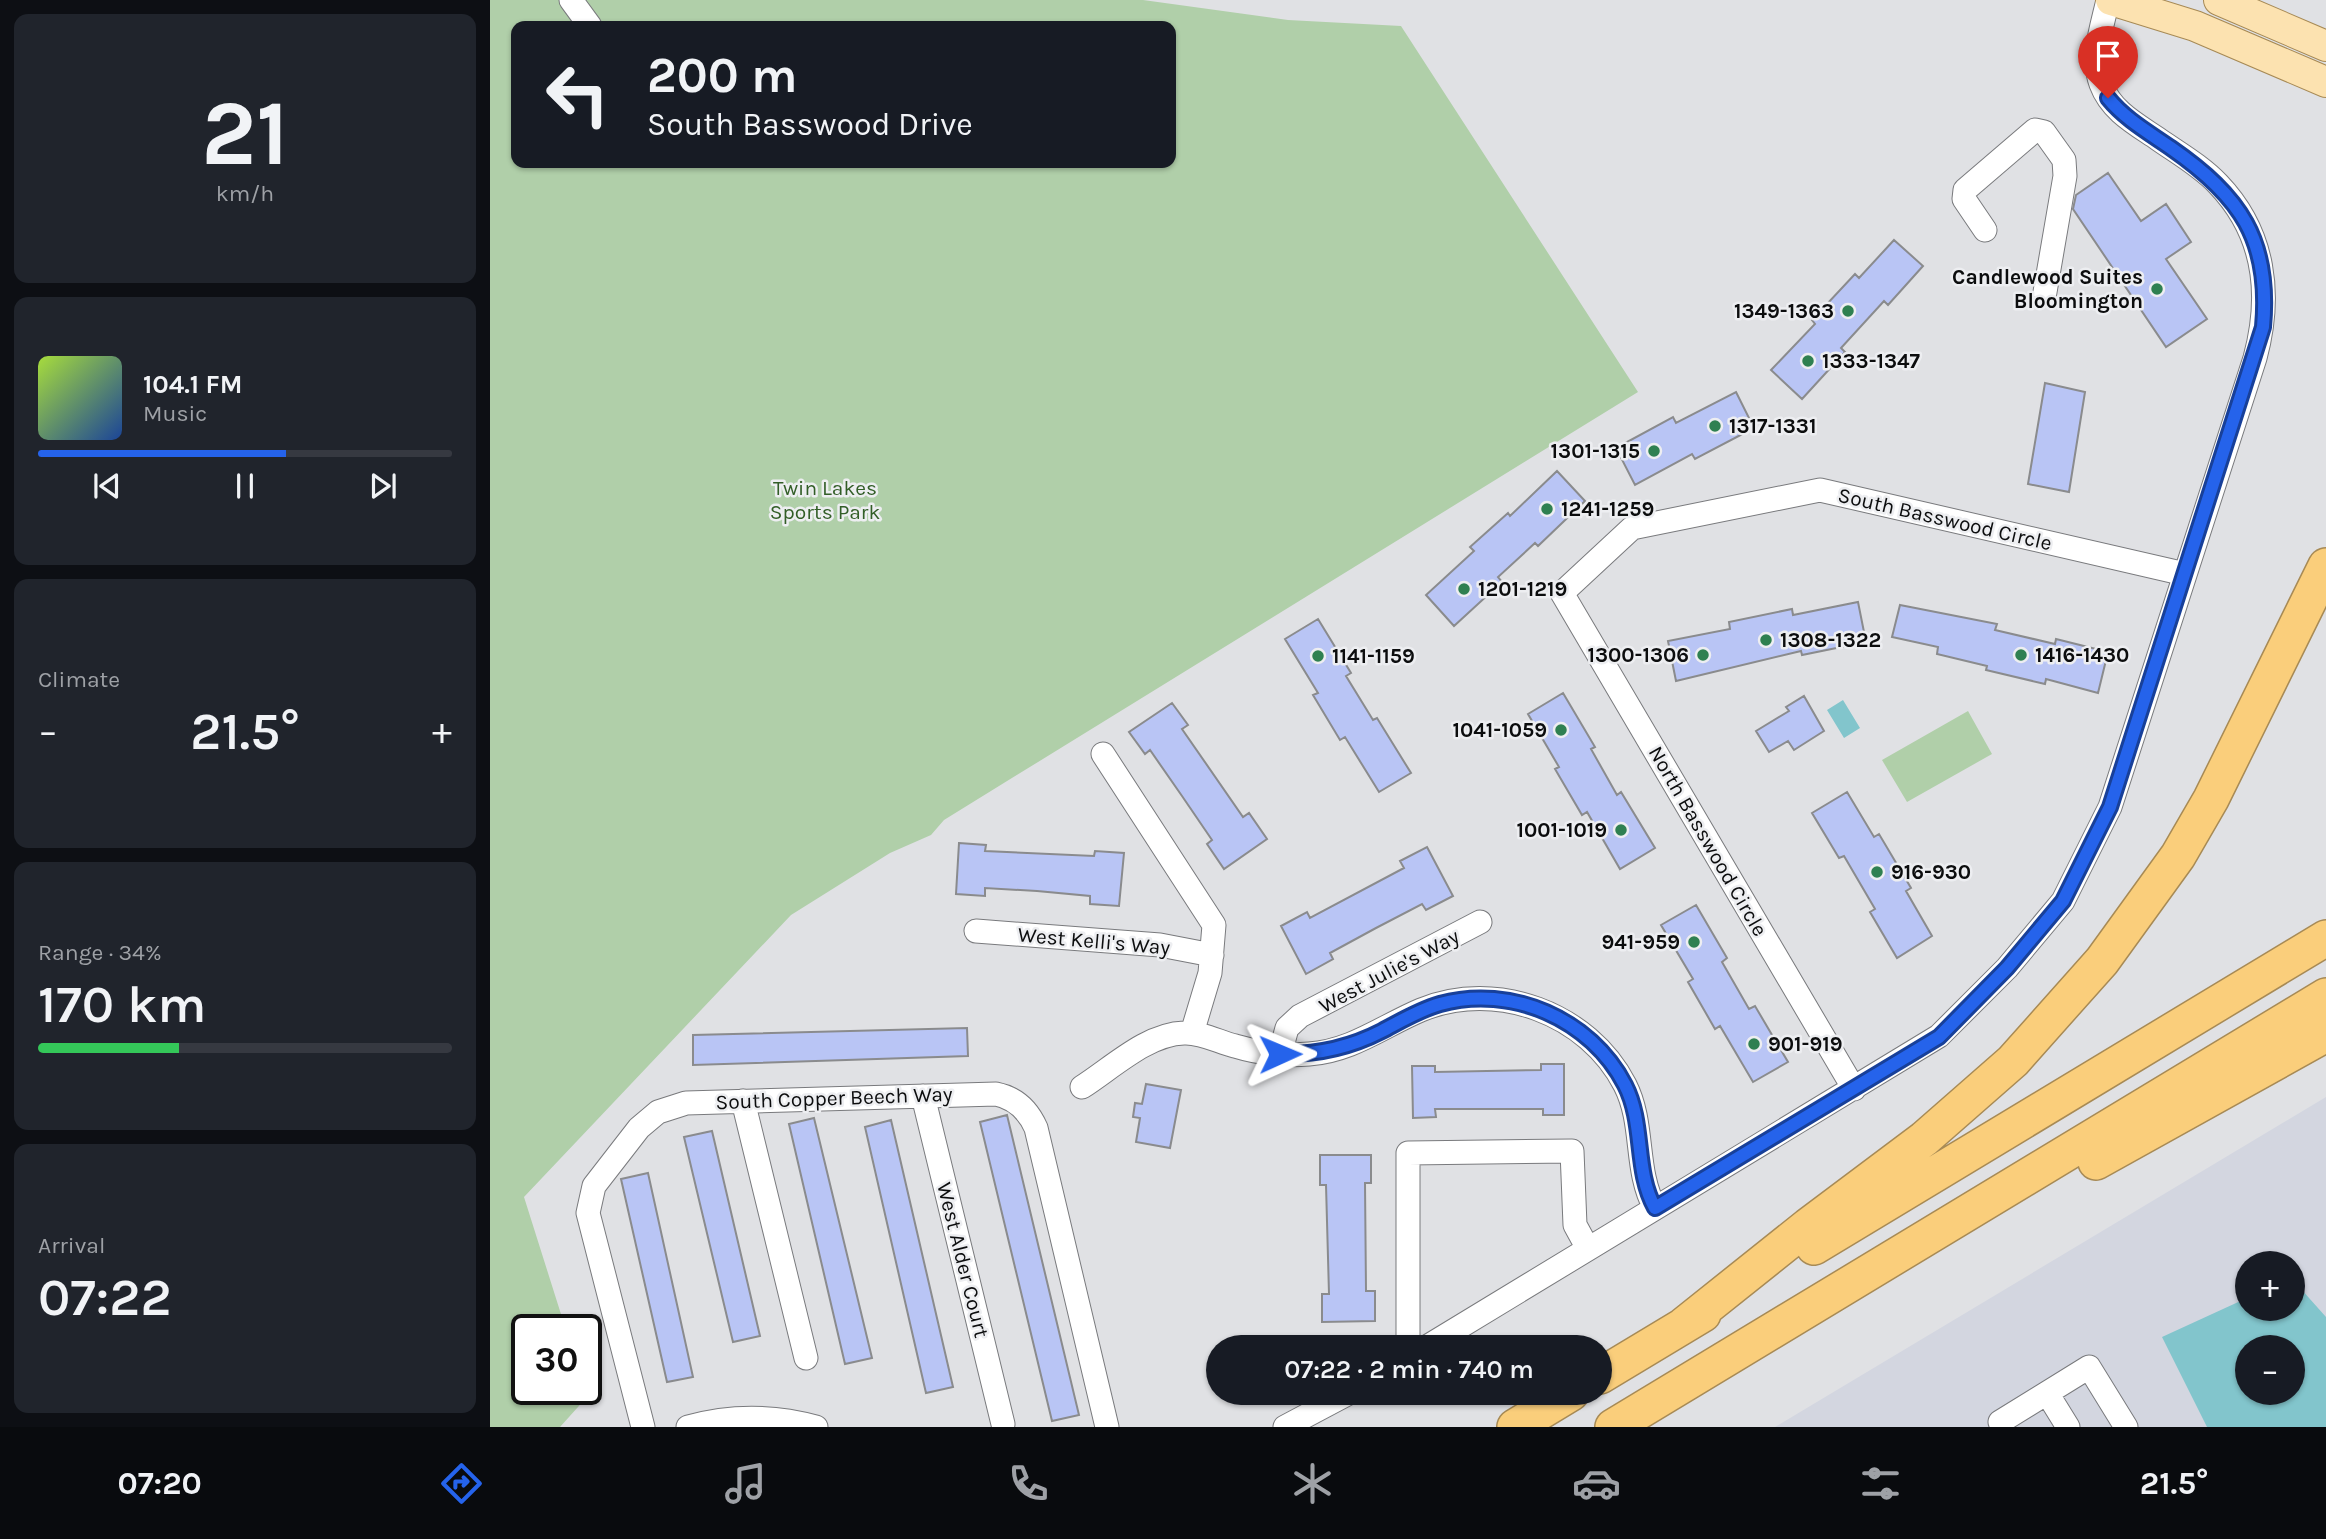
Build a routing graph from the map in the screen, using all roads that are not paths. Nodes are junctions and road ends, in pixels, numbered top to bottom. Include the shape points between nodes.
1 (571, 0) edge
2 (2110, 0) edge
3 (2218, 0) edge
4 (586, 21) edge
5 (2326, 46) edge
6 (2326, 82) edge
7 (1985, 230) dead end
8 (2045, 292) dead end
9 (2326, 566) edge
10 (2186, 574) junction
11 (1562, 593) joint
12 (1102, 754) dead end
13 (1480, 922) dead end
14 (976, 931) dead end
15 (2326, 938) edge
16 (1212, 956) junction
17 (2326, 996) edge
18 (1192, 1033) junction
19 (2326, 1034) edge
20 (1280, 1054) junction
21 (1082, 1087) dead end
22 (1854, 1089) junction
23 (923, 1096) junction
24 (743, 1101) junction
25 (1655, 1208) junction
26 (1587, 1248) junction
27 (1843, 1288) junction
28 (1684, 1325) junction
29 (1408, 1335) edge
30 (1446, 1335) edge
31 (806, 1359) dead end
32 (1612, 1369) edge
33 (2048, 1393) junction
34 (1326, 1405) edge
35 (1552, 1405) edge
36 (1003, 1424) dead end
37 (643, 1427) edge
38 (688, 1427) edge
39 (816, 1427) edge
40 (1107, 1427) edge
41 (1284, 1427) edge
42 (1515, 1427) edge
43 (1613, 1427) edge
44 (2003, 1427) edge
45 (2068, 1427) edge
46 (2126, 1427) edge

1 - 4 street
2 - 6 main road via 2205,30
2 - 10 street via 2097,54 2097,69 2108,98 2218,184 2250,230 2264,280 2263,327 2255,358
3 - 5 main road
7 - 8 street via 1962,195 2035,130 2044,132 2064,160 2065,176
9 - 28 highway via 2211,799 2178,856 2102,961 2012,1060 1924,1139
10 - 11 street, South Basswood Circle via 1820,490 1632,528
10 - 22 street via 2110,807 2063,901 2007,968 1939,1037
11 - 22 street, North Basswood Circle
12 - 16 street via 1210,914
13 - 20 street, West Julie's Way via 1300,1016 1287,1028
14 - 16 street, West Kelli's Way via 1160,945
15 - 28 highway
16 - 18 street
17 - 27 highway
18 - 20 street
18 - 21 street via 1156,1040
19 - 27 highway via 1977,1228
20 - 25 street via 1340,1049 1420,1011 1453,1001 1505,1000 1541,1010 1591,1041 1625,1086 1638,1125 1645,1189
22 - 25 street
23 - 24 street, South Copper Beech Way
23 - 36 street, West Alder Court
23 - 40 street, South Copper Beech Way via 996,1094 1015,1100 1031,1116
24 - 31 street
24 - 37 street, South Copper Beech Way via 686,1103 657,1112 639,1128 591,1195 588,1213
25 - 26 street
26 - 29 street via 1575,1225 1572,1151 1408,1153
26 - 30 street
27 - 43 highway
28 - 32 highway
33 - 44 street via 2000,1422
33 - 45 street
33 - 46 street via 2089,1367
34 - 41 street
35 - 42 highway
38 - 39 street via 715,1419 755,1417

